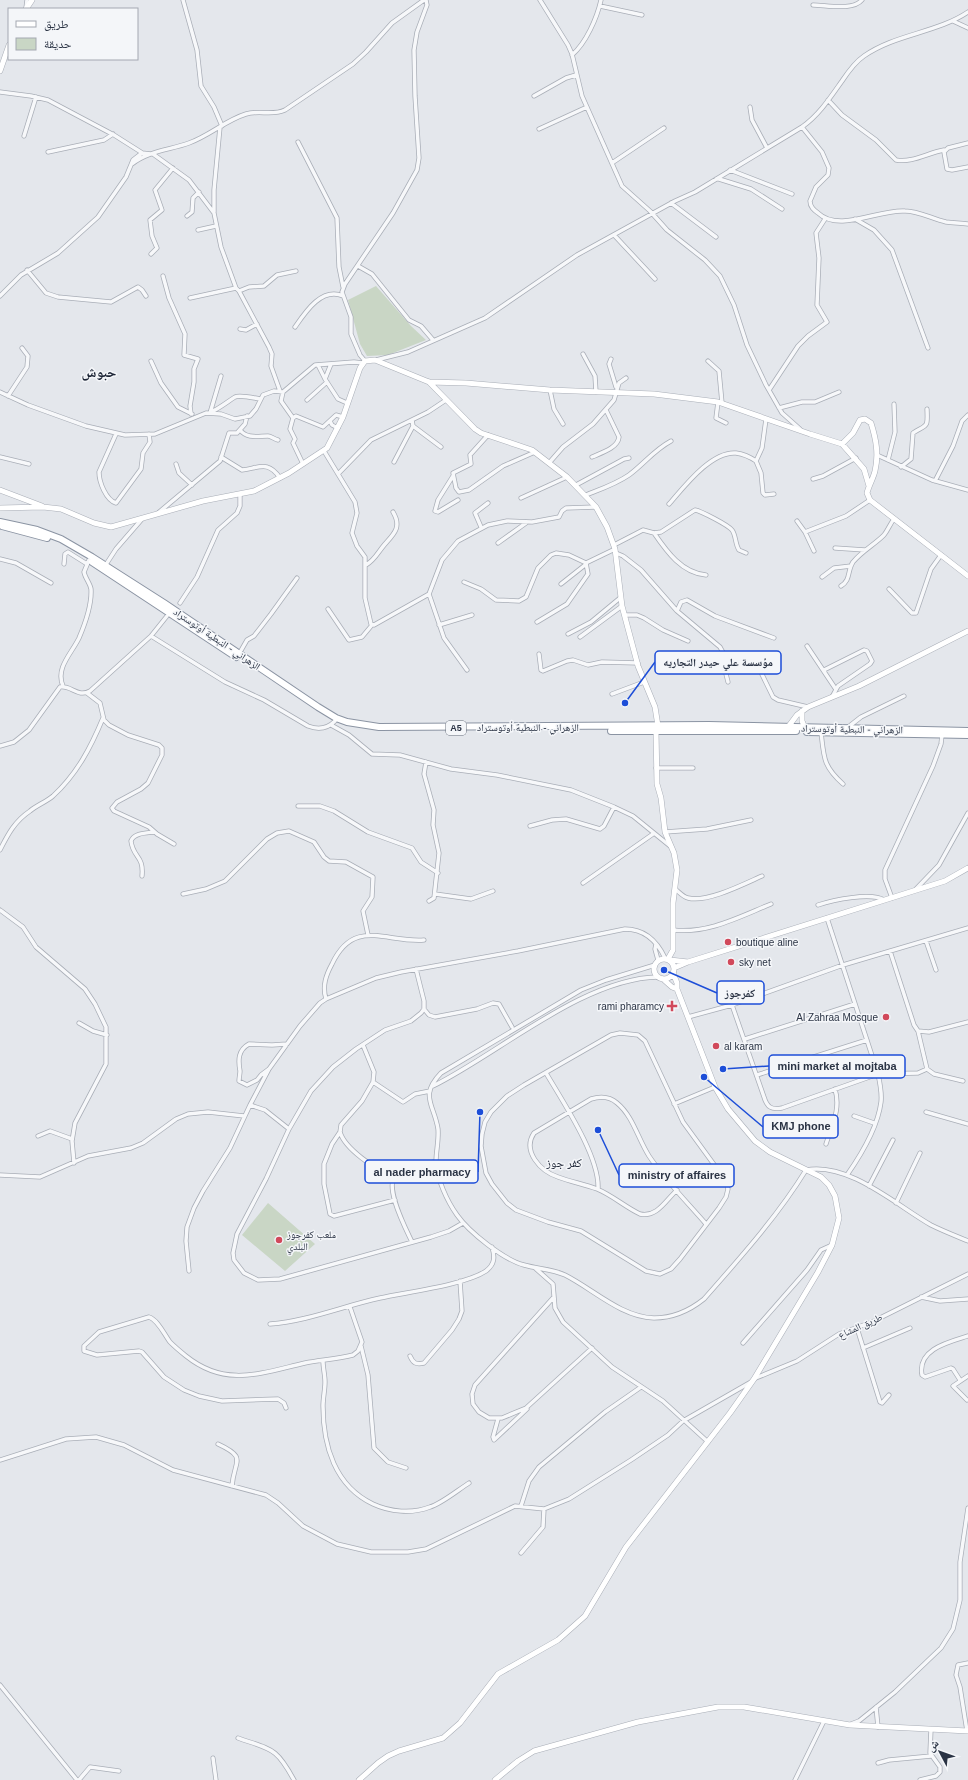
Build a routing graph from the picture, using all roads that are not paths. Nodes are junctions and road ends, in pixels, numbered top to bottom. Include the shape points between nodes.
1 (183, 0) edge
2 (425, 0) edge
3 (540, 0) edge
4 (601, 0) edge
5 (862, 0) edge
6 (600, 6) junction
7 (813, 6) dead end
8 (968, 12) edge
9 (642, 15) dead end
10 (953, 20) junction
11 (968, 28) edge
12 (8, 48) edge
13 (572, 55) junction
14 (0, 71) edge
15 (576, 75) junction
16 (0, 92) edge
17 (534, 96) dead end
18 (36, 97) junction
19 (828, 100) junction
20 (587, 107) junction
21 (750, 107) dead end
22 (221, 127) junction
23 (802, 127) junction
24 (664, 128) dead end
25 (539, 129) dead end
26 (113, 134) junction
27 (24, 136) dead end
28 (298, 142) dead end
29 (968, 143) edge
30 (767, 148) junction
31 (944, 150) junction
32 (48, 152) dead end
33 (144, 154) junction
34 (152, 154) junction
35 (612, 163) junction
36 (968, 167) edge
37 (173, 168) junction
38 (730, 170) junction
39 (714, 180) junction
40 (199, 192) junction
41 (792, 194) dead end
42 (671, 203) junction
43 (782, 209) dead end
44 (214, 213) junction
45 (653, 214) junction
46 (187, 216) dead end
47 (825, 219) junction
48 (855, 219) junction
49 (968, 224) edge
50 (216, 226) junction
51 (198, 230) dead end
52 (614, 235) junction
53 (716, 237) dead end
54 (151, 254) dead end
55 (358, 266) junction
56 (27, 270) junction
57 (296, 271) dead end
58 (163, 276) dead end
59 (655, 279) dead end
60 (236, 288) junction
61 (343, 288) junction
62 (240, 291) junction
63 (0, 296) edge
64 (146, 296) dead end
65 (344, 296) junction
66 (190, 298) dead end
67 (257, 324) junction
68 (295, 327) dead end
69 (240, 329) dead end
70 (432, 340) junction
71 (22, 348) dead end
72 (928, 348) dead end
73 (583, 354) dead end
74 (611, 359) dead end
75 (375, 360) junction
76 (151, 361) dead end
77 (708, 361) dead end
78 (364, 362) junction
79 (331, 364) junction
80 (318, 365) junction
81 (222, 376) dead end
82 (626, 378) dead end
83 (326, 380) junction
84 (429, 382) junction
85 (550, 390) junction
86 (616, 390) junction
87 (769, 390) junction
88 (282, 391) junction
89 (0, 392) edge
90 (596, 392) junction
91 (839, 392) dead end
92 (8, 396) junction
93 (260, 399) junction
94 (307, 400) dead end
95 (446, 400) junction
96 (720, 403) junction
97 (347, 404) junction
98 (894, 404) dead end
99 (779, 408) junction
100 (927, 409) dead end
101 (606, 410) junction
102 (210, 413) junction
103 (191, 414) junction
104 (968, 415) edge
105 (195, 416) junction
106 (247, 416) junction
107 (343, 417) junction
108 (293, 418) junction
109 (766, 419) junction
110 (412, 420) junction
111 (330, 421) junction
112 (726, 423) dead end
113 (563, 424) dead end
114 (413, 426) junction
115 (338, 428) junction
116 (240, 430) junction
117 (803, 432) junction
118 (116, 434) junction
119 (150, 434) junction
120 (488, 435) junction
121 (278, 440) dead end
122 (671, 441) dead end
123 (842, 444) junction
124 (441, 447) dead end
125 (324, 451) junction
126 (535, 452) junction
127 (877, 455) junction
128 (0, 457) edge
129 (221, 457) junction
130 (592, 457) dead end
131 (629, 458) dead end
132 (856, 458) junction
133 (888, 460) junction
134 (756, 461) junction
135 (394, 462) dead end
136 (549, 463) junction
137 (29, 464) dead end
138 (176, 464) dead end
139 (303, 464) junction
140 (901, 467) junction
141 (338, 474) junction
142 (453, 476) junction
143 (567, 477) junction
144 (280, 478) junction
145 (813, 479) dead end
146 (935, 481) junction
147 (192, 484) junction
148 (576, 485) junction
149 (869, 486) junction
150 (0, 490) edge
151 (968, 490) edge
152 (240, 494) junction
153 (774, 494) dead end
154 (586, 495) junction
155 (521, 498) dead end
156 (458, 500) dead end
157 (870, 500) junction
158 (488, 503) dead end
159 (669, 504) dead end
160 (43, 507) junction
161 (596, 507) junction
162 (0, 508) edge
163 (393, 512) dead end
164 (156, 515) junction
165 (894, 518) junction
166 (142, 519) junction
167 (797, 521) dead end
168 (0, 522) edge
169 (526, 523) junction
170 (0, 526) edge
171 (481, 527) junction
172 (806, 532) junction
173 (654, 533) junction
174 (498, 543) dead end
175 (835, 548) dead end
176 (615, 549) junction
177 (865, 550) junction
178 (814, 551) dead end
179 (746, 553) dead end
180 (941, 555) junction
181 (0, 559) edge
182 (88, 562) junction
183 (64, 564) dead end
184 (586, 564) junction
185 (366, 565) junction
186 (105, 566) junction
187 (851, 566) junction
188 (706, 575) dead end
189 (822, 576) dead end
190 (968, 576) edge
191 (297, 578) dead end
192 (464, 582) dead end
193 (51, 583) dead end
194 (561, 584) dead end
195 (841, 586) dead end
196 (889, 589) dead end
197 (429, 594) junction
198 (620, 598) junction
199 (180, 603) dead end
200 (622, 606) junction
201 (328, 609) dead end
202 (677, 611) junction
203 (472, 615) dead end
204 (625, 615) junction
205 (167, 616) dead end
206 (537, 622) dead end
207 (372, 624) junction
208 (439, 624) junction
209 (968, 631) edge
210 (568, 634) dead end
211 (151, 636) junction
212 (580, 637) dead end
213 (774, 638) dead end
214 (214, 640) junction
215 (688, 641) dead end
216 (807, 646) dead end
217 (239, 654) junction
218 (539, 654) dead end
219 (727, 660) junction
220 (638, 663) junction
221 (467, 670) dead end
222 (824, 670) junction
223 (644, 682) junction
224 (728, 682) dead end
225 (63, 686) junction
226 (835, 688) junction
227 (87, 693) junction
228 (612, 694) dead end
229 (904, 696) dead end
230 (832, 697) junction
231 (808, 707) junction
232 (802, 711) junction
233 (103, 718) junction
234 (333, 723) junction
235 (788, 727) junction
236 (657, 728) junction
237 (740, 728) junction
238 (805, 728) junction
239 (847, 728) junction
240 (968, 731) edge
241 (821, 732) junction
242 (942, 735) junction
243 (968, 735) edge
244 (0, 746) edge
245 (426, 762) junction
246 (656, 768) junction
247 (693, 768) dead end
248 (843, 784) dead end
249 (298, 806) dead end
250 (614, 807) junction
251 (968, 812) edge
252 (752, 820) dead end
253 (530, 826) dead end
254 (154, 832) junction
255 (665, 832) junction
256 (653, 834) junction
257 (174, 844) dead end
258 (671, 846) junction
259 (0, 850) edge
260 (968, 868) edge
261 (438, 873) junction
262 (142, 876) dead end
263 (762, 876) dead end
264 (583, 883) dead end
265 (675, 889) junction
266 (493, 891) dead end
267 (914, 891) junction
268 (183, 894) dead end
269 (435, 894) junction
270 (892, 898) junction
271 (885, 900) junction
272 (429, 901) dead end
273 (771, 904) dead end
274 (818, 905) dead end
275 (0, 910) edge
276 (827, 918) junction
277 (968, 928) edge
278 (673, 930) junction
279 (368, 935) junction
280 (424, 940) dead end
281 (926, 941) junction
282 (656, 944) junction
283 (890, 952) junction
284 (668, 959) junction
285 (658, 960) junction
286 (688, 962) junction
287 (655, 965) junction
288 (843, 965) junction
289 (416, 969) junction
290 (936, 970) dead end
291 (674, 971) junction
292 (661, 978) junction
293 (677, 989) junction
294 (326, 999) junction
295 (561, 1001) junction
296 (855, 1004) junction
297 (732, 1005) junction
298 (565, 1008) junction
299 (424, 1009) junction
300 (688, 1017) junction
301 (968, 1022) edge
302 (79, 1023) dead end
303 (512, 1027) dead end
304 (918, 1031) junction
305 (107, 1035) junction
306 (745, 1039) junction
307 (867, 1040) junction
308 (287, 1044) junction
309 (363, 1045) junction
310 (269, 1069) junction
311 (927, 1069) junction
312 (546, 1073) junction
313 (878, 1074) junction
314 (757, 1075) junction
315 (963, 1081) dead end
316 (373, 1082) junction
317 (433, 1086) junction
318 (715, 1087) junction
319 (835, 1090) junction
320 (430, 1091) junction
321 (674, 1104) junction
322 (250, 1105) junction
323 (568, 1111) junction
324 (926, 1112) dead end
325 (244, 1116) junction
326 (854, 1116) dead end
327 (874, 1123) junction
328 (968, 1124) edge
329 (289, 1129) junction
330 (340, 1132) junction
331 (38, 1136) dead end
332 (72, 1139) junction
333 (893, 1140) dead end
334 (826, 1144) dead end
335 (920, 1153) dead end
336 (436, 1161) junction
337 (74, 1163) junction
338 (806, 1170) junction
339 (0, 1175) edge
340 (847, 1175) junction
341 (392, 1178) junction
342 (869, 1186) junction
343 (598, 1189) junction
344 (677, 1190) junction
345 (395, 1200) junction
346 (896, 1203) junction
347 (463, 1223) junction
348 (706, 1224) junction
349 (968, 1241) edge
350 (412, 1242) junction
351 (832, 1245) junction
352 (492, 1247) junction
353 (535, 1268) junction
354 (189, 1271) dead end
355 (968, 1274) edge
356 (460, 1281) junction
357 (921, 1297) junction
358 (553, 1298) junction
359 (968, 1299) edge
360 (350, 1307) junction
361 (270, 1324) dead end
362 (857, 1328) junction
363 (910, 1328) dead end
364 (968, 1336) edge
365 (743, 1343) dead end
366 (361, 1346) junction
367 (592, 1348) junction
368 (863, 1348) junction
369 (410, 1356) dead end
370 (323, 1361) junction
371 (968, 1376) edge
372 (754, 1379) junction
373 (960, 1380) junction
374 (641, 1387) junction
375 (889, 1395) dead end
376 (967, 1400) edge
377 (534, 1402) junction
378 (286, 1408) dead end
379 (498, 1419) junction
380 (683, 1421) junction
381 (708, 1442) junction
382 (218, 1444) dead end
383 (0, 1460) edge
384 (406, 1468) dead end
385 (469, 1483) dead end
386 (232, 1486) junction
387 (521, 1506) junction
388 (968, 1508) edge
389 (544, 1509) junction
390 (968, 1512) edge
391 (522, 1554) dead end
392 (968, 1663) edge
393 (0, 1685) edge
394 (876, 1707) junction
395 (824, 1721) junction
396 (850, 1725) junction
397 (878, 1727) junction
398 (931, 1729) junction
399 (968, 1731) edge
400 (238, 1738) dead end
401 (931, 1756) junction
402 (213, 1758) dead end
403 (878, 1763) dead end
404 (119, 1771) dead end
405 (78, 1780) edge
406 (216, 1780) edge
407 (294, 1780) edge
408 (359, 1780) edge
409 (495, 1780) edge
410 (795, 1780) edge
411 (920, 1780) edge

1 - 22 street via 197,50 201,86 214,107
2 - 22 street via 392,23 353,64 285,110 252,112
2 - 55 street via 427,5 417,32 414,50 417,170 393,213
3 - 13 street via 564,37
4 - 6 street
5 - 7 street via 857,5 849,7
6 - 9 street
6 - 13 street via 582,42
8 - 10 street
10 - 11 street
10 - 19 street via 865,55 854,65
12 - 14 street
13 - 15 street
15 - 17 street
15 - 20 street
16 - 18 street
18 - 26 street via 61,106
18 - 27 street
19 - 23 street via 816,116
19 - 31 street via 896,160 913,160
20 - 25 street
20 - 35 street
21 - 30 street via 752,120
22 - 34 street via 190,143
22 - 44 street
23 - 30 street
23 - 47 street via 822,152 829,168 828,175 814,190 810,201 813,209
24 - 35 street
26 - 32 street via 104,140
26 - 33 street
28 - 61 street via 337,218 339,267
29 - 31 street
30 - 38 street
31 - 36 street via 947,169
33 - 34 street
33 - 56 street via 133,160 120,186 98,216 58,253
34 - 37 street
35 - 45 street via 622,186
37 - 40 street
37 - 54 street via 156,190 162,210 150,220 157,248
38 - 39 street
38 - 41 street
39 - 42 street
39 - 43 street via 719,179 751,189
40 - 44 street
40 - 46 street via 193,198 192,212
42 - 45 street
42 - 53 street
44 - 50 street
45 - 52 street
45 - 87 street via 667,230 705,260 720,276 734,305 746,345
47 - 48 street
47 - 87 street via 816,233 819,258 817,305 827,322 804,340 783,366
48 - 49 street via 903,210 946,222
48 - 72 street via 874,230 892,250
50 - 51 street
50 - 60 street
52 - 59 street
52 - 70 street via 577,255 485,318
55 - 61 street
55 - 70 street via 372,274 409,320 421,326
56 - 63 street
56 - 64 street via 46,293 58,297 111,302 138,287
57 - 62 street via 277,275 264,286
58 - 103 street via 169,298 185,334 184,355 198,359 194,369
60 - 62 street
60 - 66 street
61 - 65 street
62 - 67 street
65 - 68 street via 330,294 315,302
65 - 78 street via 351,317 351,334
67 - 69 street via 246,330
67 - 88 street via 272,354 271,366
70 - 75 street via 402,354
71 - 92 street via 28,356 27,367
73 - 90 street via 595,376
74 - 86 street
75 - 78 street
75 - 84 street
76 - 103 street via 161,383 178,407
77 - 96 street via 719,371
78 - 79 street
78 - 97 street
79 - 80 street
79 - 83 street
80 - 83 street
80 - 88 street via 309,369 297,382
81 - 102 street
82 - 86 street
83 - 94 street
83 - 97 street via 338,399
84 - 85 street
84 - 95 street
85 - 90 street
85 - 113 street via 554,409
86 - 90 street
86 - 96 street via 700,398
86 - 101 street via 614,400
87 - 99 street
88 - 93 street via 266,393
88 - 108 street via 281,401
89 - 92 street
91 - 99 street via 815,402 802,402
92 - 118 street via 78,423
93 - 102 street via 235,397 222,408
93 - 106 street via 254,413
95 - 110 street
95 - 120 street via 475,430
96 - 109 street
96 - 112 street via 716,418
97 - 107 street
98 - 133 street via 895,432
99 - 117 street
100 - 140 street via 927,424 913,433 911,459
101 - 130 street via 619,441
101 - 136 street via 589,428 555,454
102 - 105 street
102 - 106 street via 235,419
103 - 105 street
104 - 146 street via 962,421 953,446
105 - 119 street via 164,431
106 - 116 street
107 - 111 street via 336,415
107 - 115 street
108 - 111 street via 296,416 323,427
108 - 139 street via 290,429 295,439 293,443
109 - 117 street
109 - 134 street via 762,448
110 - 114 street
110 - 141 street via 371,440
111 - 115 street via 332,426
114 - 124 street
114 - 135 street
115 - 125 street
116 - 121 street via 247,436 269,436
116 - 129 street via 237,433 229,432
117 - 123 street
118 - 119 street
118 - 119 street via 99,472 104,490 112,502 116,503 141,468 143,453 150,442
120 - 126 street
120 - 142 street via 470,455 471,464 455,472
122 - 154 street via 651,454 629,474
123 - 127 street via 853,433 860,420 868,419 874,431
123 - 132 street
125 - 139 street
125 - 141 street
126 - 136 street
126 - 142 street via 505,466 481,484 463,492 457,490
127 - 133 street
127 - 149 street via 875,471
128 - 137 street
129 - 144 street via 242,470 266,466
129 - 147 street via 218,463
131 - 148 street
132 - 145 street
132 - 149 street via 866,473
133 - 140 street
134 - 153 street via 761,473 763,494
134 - 159 street via 738,453 720,457 697,474
136 - 143 street
138 - 147 street via 179,473
139 - 144 street
140 - 146 street
141 - 185 street via 355,502 357,513 352,533 365,557
142 - 156 street via 438,500 436,511
143 - 148 street
143 - 155 street
144 - 152 street via 254,491
146 - 151 street
147 - 164 street
148 - 154 street
149 - 157 street via 867,492
150 - 160 street
152 - 164 street via 207,500
152 - 199 street via 237,512 218,530 197,577
154 - 161 street
157 - 165 street
157 - 172 street via 846,516
158 - 171 street via 475,513
160 - 162 street
160 - 166 street via 67,510 108,527
161 - 169 street via 566,508 558,518
161 - 176 street
163 - 185 street via 396,531 374,559
164 - 166 street
165 - 177 street via 883,536
165 - 180 street
166 - 186 street
167 - 172 street
168 - 186 highway, الزهراني - النبطية أوتوستراد / A5 via 49,534
169 - 171 street via 503,521
169 - 174 street
170 - 182 highway, الزهراني - النبطية أوتوستراد / A5 via 51,539
171 - 197 street via 454,544 442,560
172 - 178 street
173 - 176 street via 643,530
173 - 179 street via 664,531 696,510 729,527 738,548 742,553
173 - 188 street via 684,568
175 - 177 street
176 - 184 street
176 - 198 street
176 - 202 street via 649,578
177 - 187 street
180 - 190 street
180 - 196 street via 932,569 916,612 912,613 906,608
181 - 193 street via 16,563
182 - 183 street via 68,552 64,554
182 - 214 highway, الزهراني - النبطية أوتوستراد / A5
182 - 225 street via 84,572 91,589 89,608 79,638 61,671 60,679
184 - 192 street via 568,555 551,555 538,568 526,597 519,601 496,600 481,589
184 - 194 street
184 - 206 street via 588,574 570,601
185 - 207 street via 365,598
186 - 214 highway, الزهراني - النبطية أوتوستراد / A5
187 - 189 street via 834,568
187 - 195 street via 848,581
191 - 217 street via 254,636 247,640
197 - 207 street
197 - 208 street
198 - 200 street
198 - 210 street via 591,622
200 - 204 street
200 - 212 street
201 - 207 street via 349,640 362,636
202 - 213 street via 681,602 686,600 715,616
202 - 219 street via 720,647
203 - 208 street
204 - 215 street via 637,615
204 - 220 street
205 - 211 street
208 - 221 street via 444,638
209 - 230 street
211 - 227 street
211 - 234 street via 225,682 264,700 301,722 317,728
214 - 217 highway, الزهراني - النبطية أوتوستراد / A5
214 - 234 highway, الزهراني - النبطية أوتوستراد / A5
216 - 222 street
217 - 236 highway, الزهراني - النبطية أوتوستراد / A5 via 336,718 361,725 447,728
218 - 220 street via 543,671 573,660 588,665 602,662
219 - 224 street via 725,670
219 - 231 street via 755,660 773,697
220 - 223 street
222 - 226 street
222 - 226 street via 864,650 867,651 871,663
223 - 228 street
223 - 236 street via 655,706
225 - 227 street
225 - 244 street via 57,690 29,730 14,742
226 - 230 street
227 - 233 street via 100,704
229 - 239 street via 861,717
230 - 231 street
231 - 232 street
232 - 235 street
232 - 238 street
233 - 254 street via 106,723 121,732 162,748 162,756 148,783 117,802 112,808
233 - 259 street via 91,747 71,776 53,796 29,811 16,824 6,836
234 - 236 highway, الزهراني - النبطية أوتوستراد / A5 via 388,731
234 - 245 street via 372,754 400,755
235 - 237 highway, الزهراني - النبطية أوتوستراد / A5
235 - 238 highway, الزهراني - النبطية أوتوستراد / A5
236 - 237 highway, الزهراني - النبطية أوتوستراد / A5
236 - 246 street
237 - 241 highway, الزهراني - النبطية أوتوستراد / A5
238 - 239 highway, الزهراني - النبطية أوتوستراد / A5
239 - 240 highway, الزهراني - النبطية أوتوستراد / A5
241 - 242 highway, الزهراني - النبطية أوتوستراد / A5
241 - 248 street via 825,763
242 - 243 highway, الزهراني - النبطية أوتوستراد / A5
242 - 270 street via 938,756 885,870 885,879
245 - 250 street via 452,769 554,786
245 - 261 street via 424,774 434,810 433,825 439,854
246 - 247 street
246 - 255 street
249 - 261 street via 320,806 334,811 368,832 412,848 421,862
250 - 253 street via 600,829 566,819
250 - 256 street via 633,816
251 - 267 street via 938,865
252 - 255 street via 707,829
254 - 257 street
254 - 262 street via 138,835 130,841 142,863
255 - 258 street
256 - 258 street
256 - 264 street
258 - 265 street via 676,862
260 - 267 street via 945,881
261 - 269 street
263 - 265 street via 736,888 701,898 688,898
265 - 278 street
266 - 269 street via 471,899
267 - 270 street
268 - 279 street via 206,889 225,881 268,838 289,831 314,842 329,861 346,862 373,877 372,897 363,911
269 - 272 street via 434,899
270 - 271 street
271 - 274 street via 875,896 835,900
271 - 276 street
273 - 278 street via 710,928
275 - 305 street via 23,927 36,947 85,988 101,1015
276 - 286 street
276 - 288 street
277 - 281 street
278 - 284 street via 673,950
279 - 280 street via 410,941
279 - 294 street via 353,938 338,952 325,980
281 - 283 street
281 - 290 street
282 - 284 street
282 - 285 street
282 - 289 street via 643,932 625,928
283 - 288 street
283 - 304 street
284 - 285 street
284 - 286 street
284 - 291 street
285 - 287 street
286 - 291 street
287 - 292 street via 654,972
287 - 295 street via 606,980
288 - 296 street
288 - 297 street
289 - 294 street via 376,978
289 - 299 street
291 - 292 street via 667,978
291 - 293 street
292 - 293 street
292 - 298 street via 629,980
293 - 300 street
294 - 308 street
295 - 298 street
295 - 317 street via 441,1073
296 - 306 street
296 - 307 street
297 - 300 street
297 - 306 street
298 - 317 street
299 - 303 street via 434,1017 477,1009 493,1003 499,1004
299 - 309 street via 418,1016 385,1030
300 - 318 street
301 - 304 street via 929,1032
302 - 305 street
304 - 311 street
305 - 332 street via 106,1068 75,1123
306 - 314 street
307 - 313 street
307 - 314 street
308 - 310 street
308 - 310 street via 254,1043 242,1049 238,1063 239,1081 247,1085
309 - 316 street via 374,1072
309 - 329 street via 333,1066 302,1104
310 - 322 street
311 - 313 street via 918,1073
311 - 315 street via 934,1074
312 - 321 street via 611,1035 638,1035 646,1040
312 - 323 street
312 - 348 street via 497,1104 485,1122 481,1146 486,1173 507,1203 533,1217 581,1231 646,1271 660,1274 671,1269
313 - 319 street
313 - 327 street via 881,1102
314 - 319 street via 765,1101 775,1109
316 - 320 street via 403,1102 415,1094
316 - 330 street via 362,1101 341,1125
317 - 320 street
318 - 321 street
318 - 338 street via 728,1109 756,1141 770,1152
319 - 334 street via 838,1108
320 - 336 street via 430,1105 438,1130
321 - 348 street via 689,1131 726,1181 726,1197
322 - 325 street
322 - 329 street via 265,1110
323 - 343 street via 596,1169
323 - 343 street via 534,1133 530,1140 532,1155 546,1172
323 - 344 street via 598,1097 616,1102 626,1112 649,1155
324 - 328 street
325 - 337 street via 208,1112 188,1114 176,1119 135,1147 88,1156
325 - 354 street via 230,1148 194,1208 187,1227
326 - 327 street
327 - 340 street via 863,1150
329 - 350 street via 234,1245 234,1260 244,1273 258,1280 280,1279
330 - 341 street via 353,1150 381,1173
330 - 345 street via 328,1153 323,1174 330,1214 334,1216
331 - 332 street via 50,1131
332 - 337 street
333 - 342 street
335 - 346 street
336 - 341 street
336 - 347 street via 448,1199
337 - 339 street via 40,1177
338 - 340 street via 828,1169
338 - 351 street via 829,1185 835,1196 839,1218
338 - 353 street via 745,1252 704,1299 681,1314 654,1318 640,1315 609,1302 560,1273
340 - 342 street
341 - 345 street
342 - 346 street
343 - 344 street via 645,1215 655,1213
344 - 348 street
345 - 350 street
346 - 349 street via 933,1226
347 - 350 street via 449,1231
347 - 352 street
351 - 365 street via 821,1250 807,1270
351 - 372 street
352 - 353 street via 515,1262
352 - 356 street via 494,1260 491,1266 481,1274
353 - 358 street via 552,1281
355 - 357 street, طريق المشاع
356 - 360 street
356 - 369 street via 462,1310 452,1330 424,1363 417,1364
357 - 359 street via 940,1301
357 - 362 street, طريق المشاع
358 - 367 street via 558,1316
358 - 379 street via 475,1385 472,1394 479,1412 489,1418
360 - 361 street via 287,1323
360 - 366 street via 361,1336
362 - 368 street
362 - 372 street, طريق المشاع via 839,1334 797,1361
363 - 368 street
364 - 373 street via 930,1352 922,1364 922,1375 925,1377 951,1368
366 - 370 street via 353,1355
366 - 384 street via 368,1375 374,1448 388,1462
367 - 374 street via 612,1367
367 - 377 street
368 - 375 street via 880,1402 882,1403
370 - 378 street via 267,1373 228,1375 210,1370 187,1356 171,1342 155,1320 149,1317 99,1332 84,1346 84,1351 92,1354 142,1352 164,1376 184,1390 199,1396 222,1401 278,1399
370 - 385 street via 323,1407 328,1449 340,1476 358,1494 380,1507 396,1511 412,1510 430,1507
371 - 373 street
372 - 380 street, طريق المشاع
372 - 381 street
373 - 376 street via 953,1387
374 - 380 street
374 - 387 street via 605,1412 539,1467 529,1481
377 - 379 street via 514,1414
377 - 379 street via 494,1440
380 - 381 street
380 - 389 street, طريق المشاع via 668,1435 590,1488
381 - 408 street via 626,1547 579,1623 558,1640 498,1674 463,1719 443,1738 388,1756
382 - 386 street via 237,1456
383 - 386 street via 66,1439 96,1437 124,1445 173,1470
386 - 387 street via 266,1495 303,1526 329,1540 371,1552 408,1552 426,1549 466,1532 505,1510
387 - 389 street
388 - 390 street
389 - 391 street via 543,1527
390 - 394 street via 960,1562 960,1600 953,1629 934,1654
392 - 399 street via 958,1665 956,1675
393 - 405 street
394 - 396 street
394 - 397 street
395 - 396 street
395 - 409 street via 744,1707 718,1707 638,1722 534,1751
395 - 410 street
396 - 397 street
397 - 398 street
398 - 399 street
398 - 401 street
400 - 407 street via 273,1751 282,1759
401 - 403 street
401 - 411 street via 940,1767 940,1772 936,1776
402 - 406 street
404 - 405 street via 90,1767

